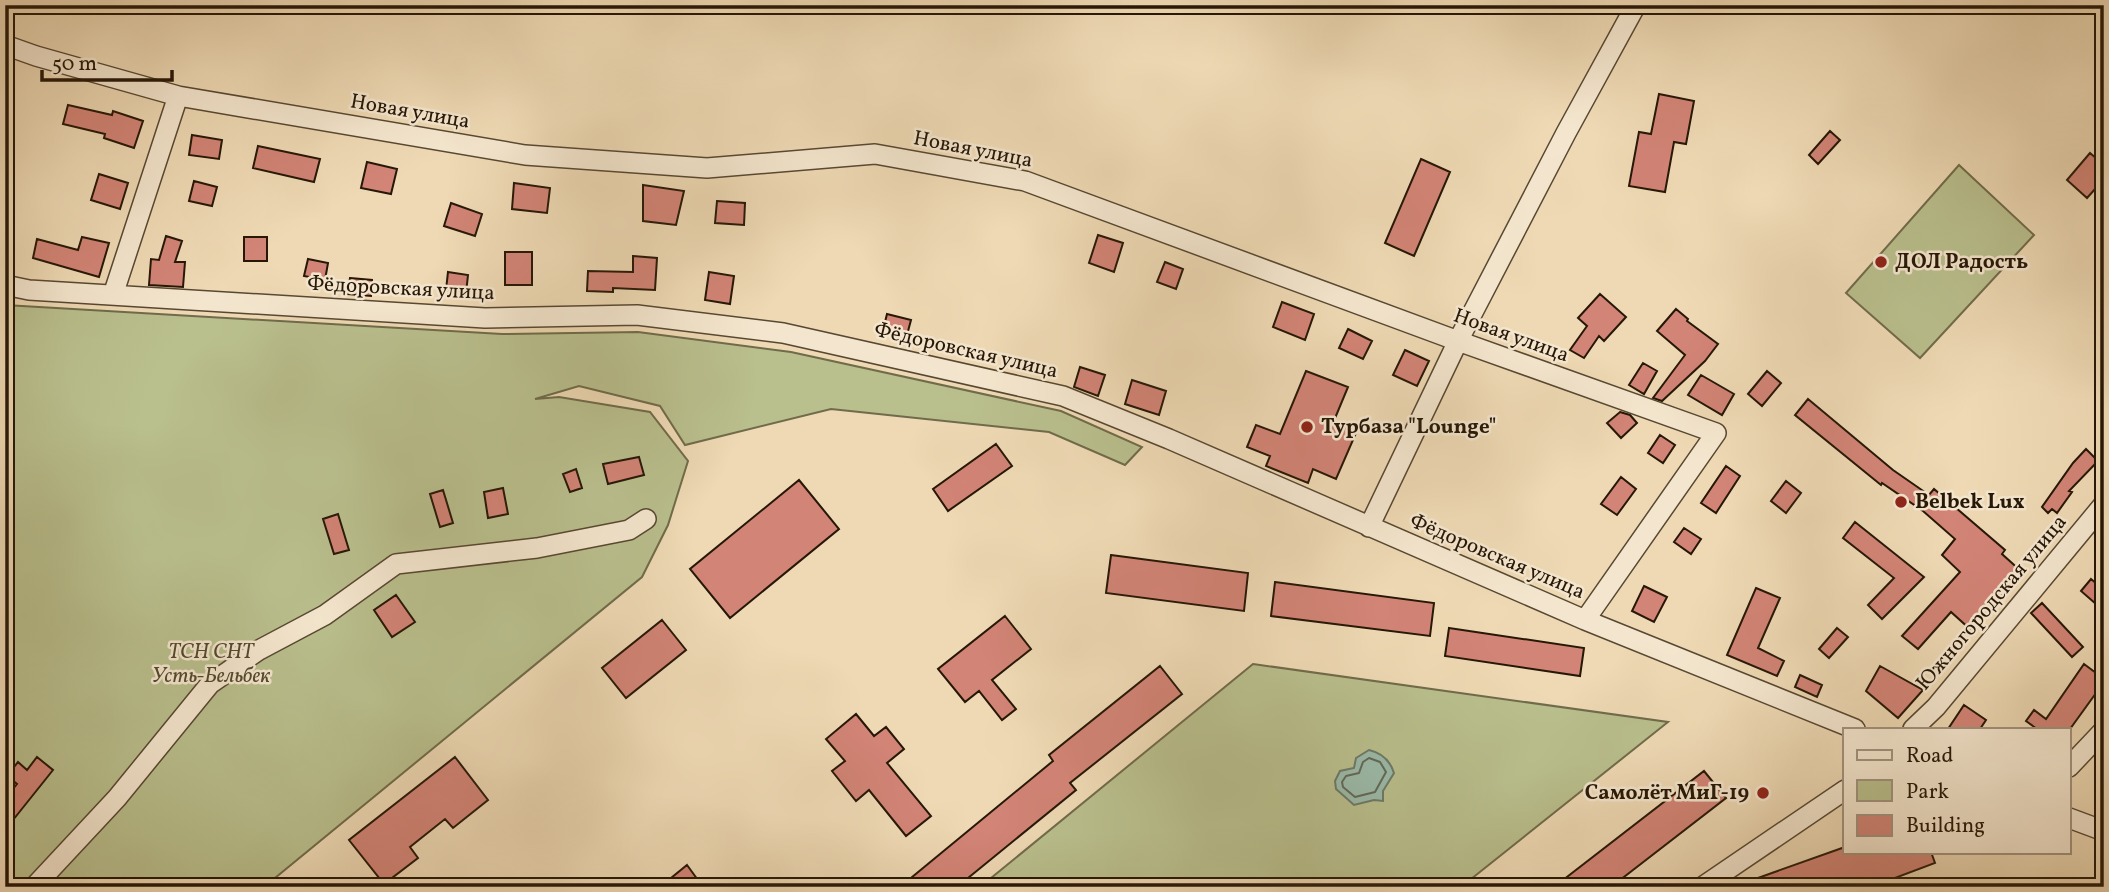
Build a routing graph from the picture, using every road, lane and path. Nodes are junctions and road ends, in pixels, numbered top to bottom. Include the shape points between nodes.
1 (1636, 5) edge
2 (5, 45) edge
3 (178, 96) junction
4 (5, 285) edge
5 (113, 295) junction
6 (1458, 341) junction
7 (2104, 503) edge
8 (646, 519) dead end
9 (1369, 527) junction
10 (1585, 620) junction
11 (1853, 728) edge
12 (1914, 728) edge
13 (2104, 730) edge
14 (2070, 766) edge
15 (1843, 791) edge
16 (2070, 818) edge
17 (2104, 831) edge
18 (34, 887) edge
19 (1702, 887) edge

1 - 6 street
2 - 3 street, Новая улица
3 - 5 street
3 - 6 street, Новая улица via 525,155 707,168 875,154 1025,181
4 - 5 street, Фёдоровская улица
5 - 9 street, Фёдоровская улица via 485,318 637,315 783,332 1063,396
6 - 9 street
6 - 10 street, Новая улица via 1716,433
7 - 12 street, Южногородская улица
8 - 18 street via 629,530 537,548 397,564 325,615 258,650 210,684 117,798
9 - 10 street, Фёдоровская улица
10 - 11 street, Фёдоровская улица
13 - 14 street
15 - 19 street
16 - 17 street

